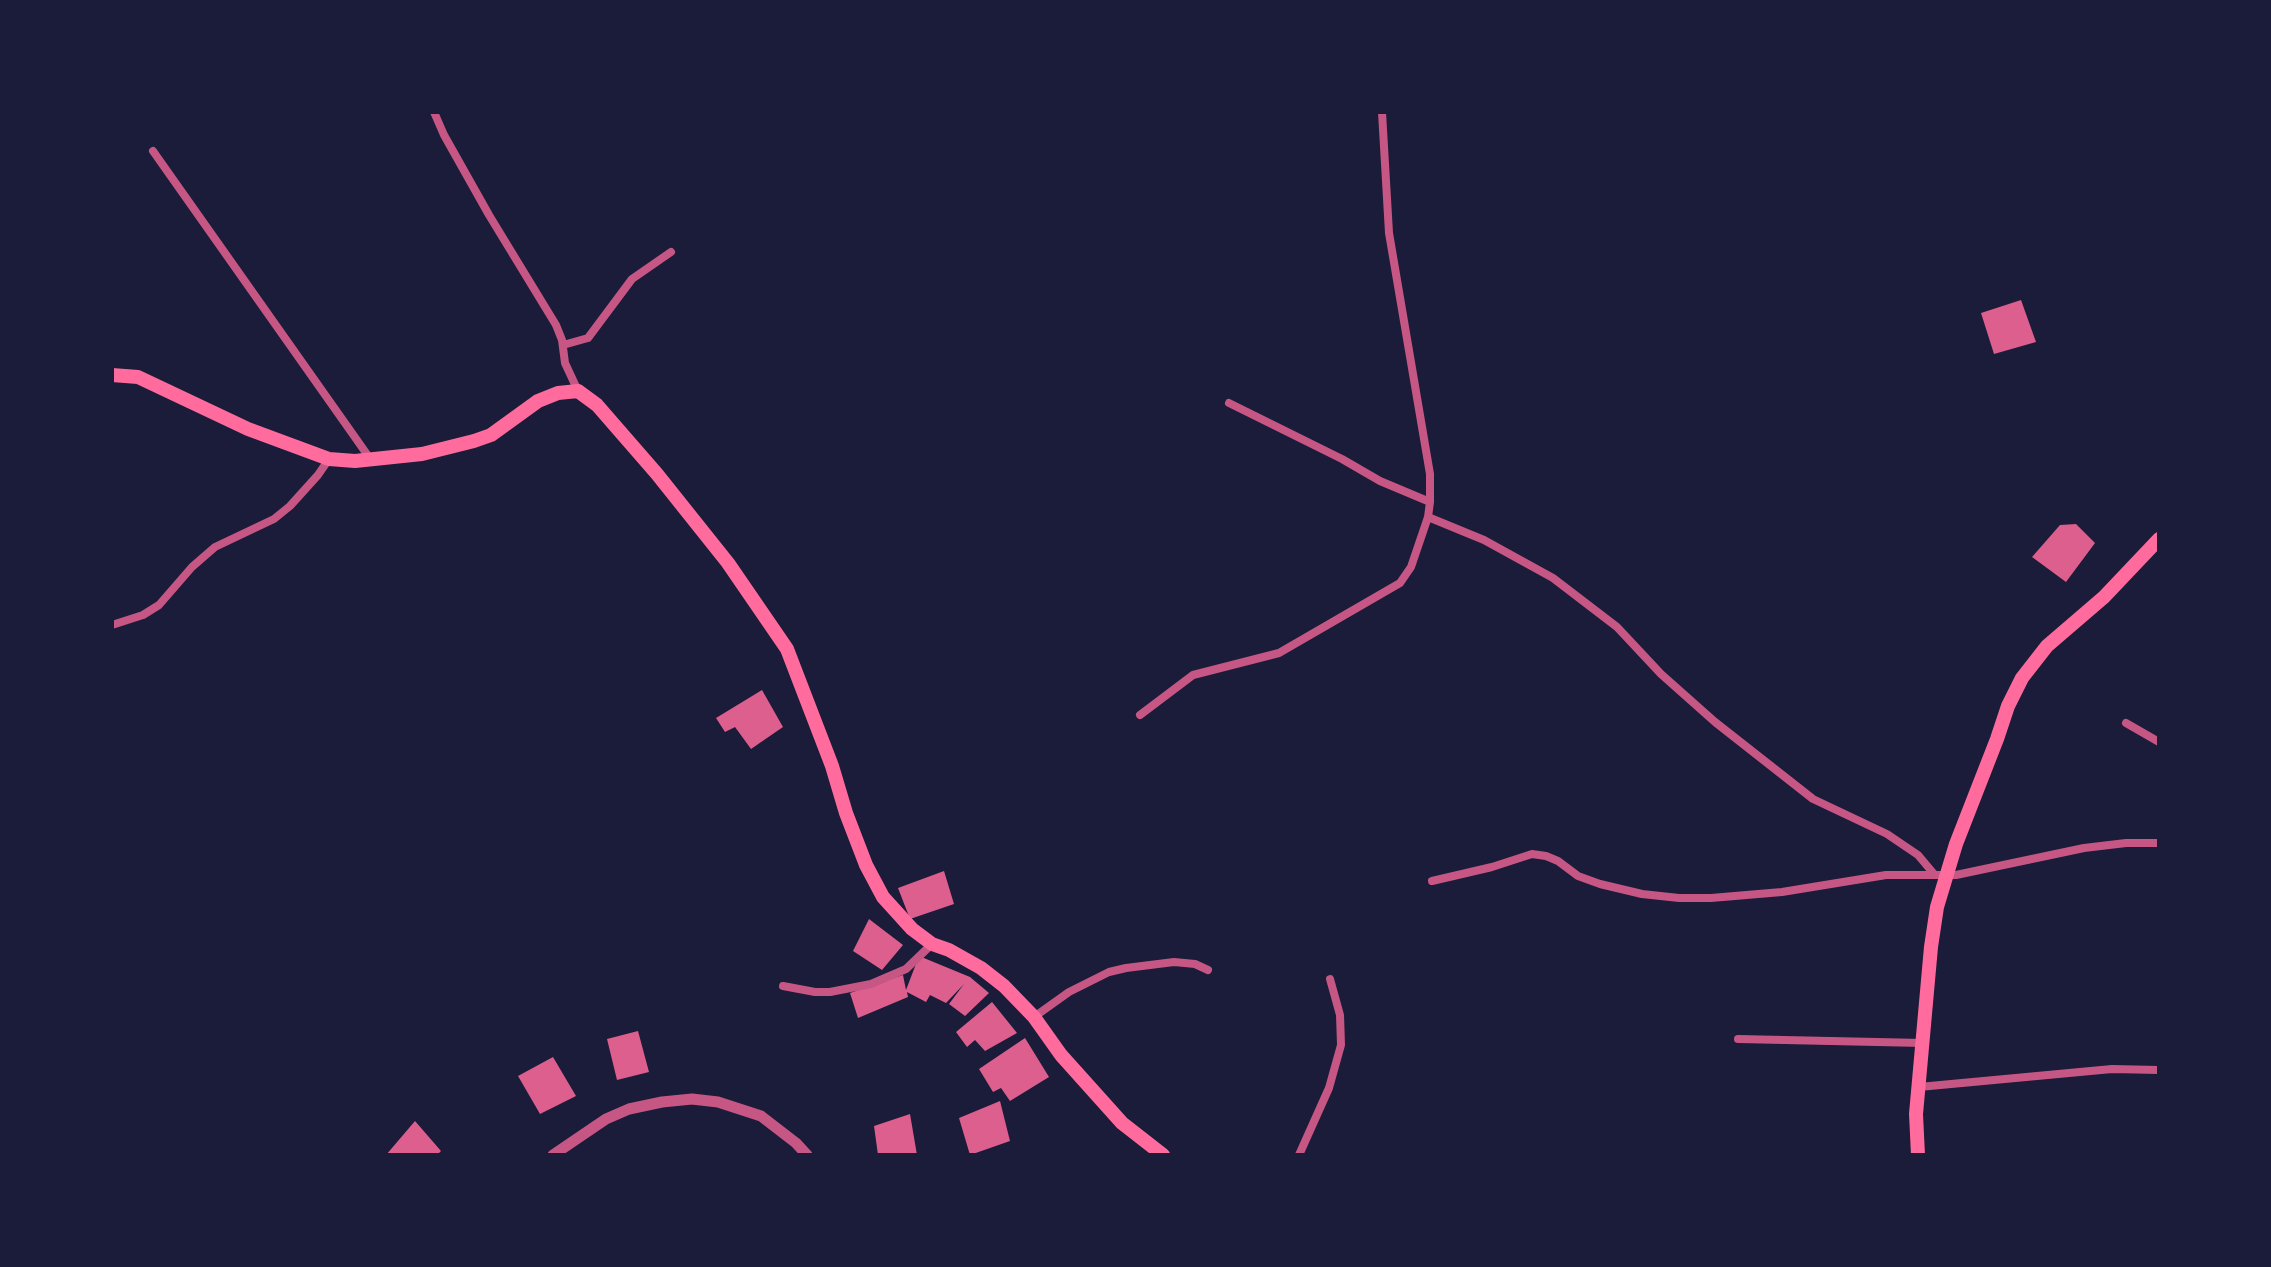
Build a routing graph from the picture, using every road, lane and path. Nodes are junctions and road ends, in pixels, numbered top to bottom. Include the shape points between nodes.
1 (434, 112) edge
2 (1382, 112) edge
3 (153, 151) dead end
4 (671, 252) dead end
5 (563, 345) junction
6 (112, 375) edge
7 (578, 391) junction
8 (1229, 403) dead end
9 (329, 459) junction
10 (371, 460) junction
11 (1430, 502) junction
12 (1428, 517) junction
13 (2159, 539) edge
14 (112, 625) edge
15 (1140, 715) dead end
16 (2126, 723) dead end
17 (2159, 742) edge
18 (2159, 843) edge
19 (1940, 875) junction
20 (1432, 881) dead end
21 (932, 944) junction
22 (1208, 970) dead end
23 (1330, 979) dead end
24 (783, 986) dead end
25 (1034, 1017) junction
26 (1738, 1039) dead end
27 (1923, 1043) junction
28 (2159, 1070) edge
29 (1919, 1087) junction
30 (553, 1155) edge
31 (807, 1155) edge
32 (1163, 1155) edge
33 (1299, 1155) edge
34 (1918, 1155) edge

1 - 5 street
2 - 11 street via 1389,233 1430,474
3 - 10 street
4 - 5 street via 632,279 588,338
5 - 7 street
6 - 9 main road via 138,377 248,429
7 - 10 main road via 538,401 474,441
7 - 21 main road via 597,405 657,474 787,649 866,865 898,916
8 - 11 street
9 - 10 main road
9 - 14 street via 282,512 215,547 159,605
11 - 12 street
12 - 15 street via 1400,583 1279,653 1193,675
12 - 19 street via 1553,578 1617,627 1715,722 1813,799 1887,834
13 - 19 main road via 2047,646 2022,678
16 - 17 street
18 - 19 street via 2084,848
19 - 20 street via 1886,875 1760,894 1679,898 1600,884 1558,861 1532,854
19 - 27 main road
21 - 24 street via 906,969 871,984 815,992
21 - 25 main road via 981,968
22 - 25 street via 1174,962 1109,972
23 - 33 street via 1341,1045 1329,1088
25 - 32 main road via 1122,1123
26 - 27 street
27 - 29 main road
28 - 29 street via 2112,1069
29 - 34 main road
30 - 31 street via 629,1109 692,1099 761,1116

